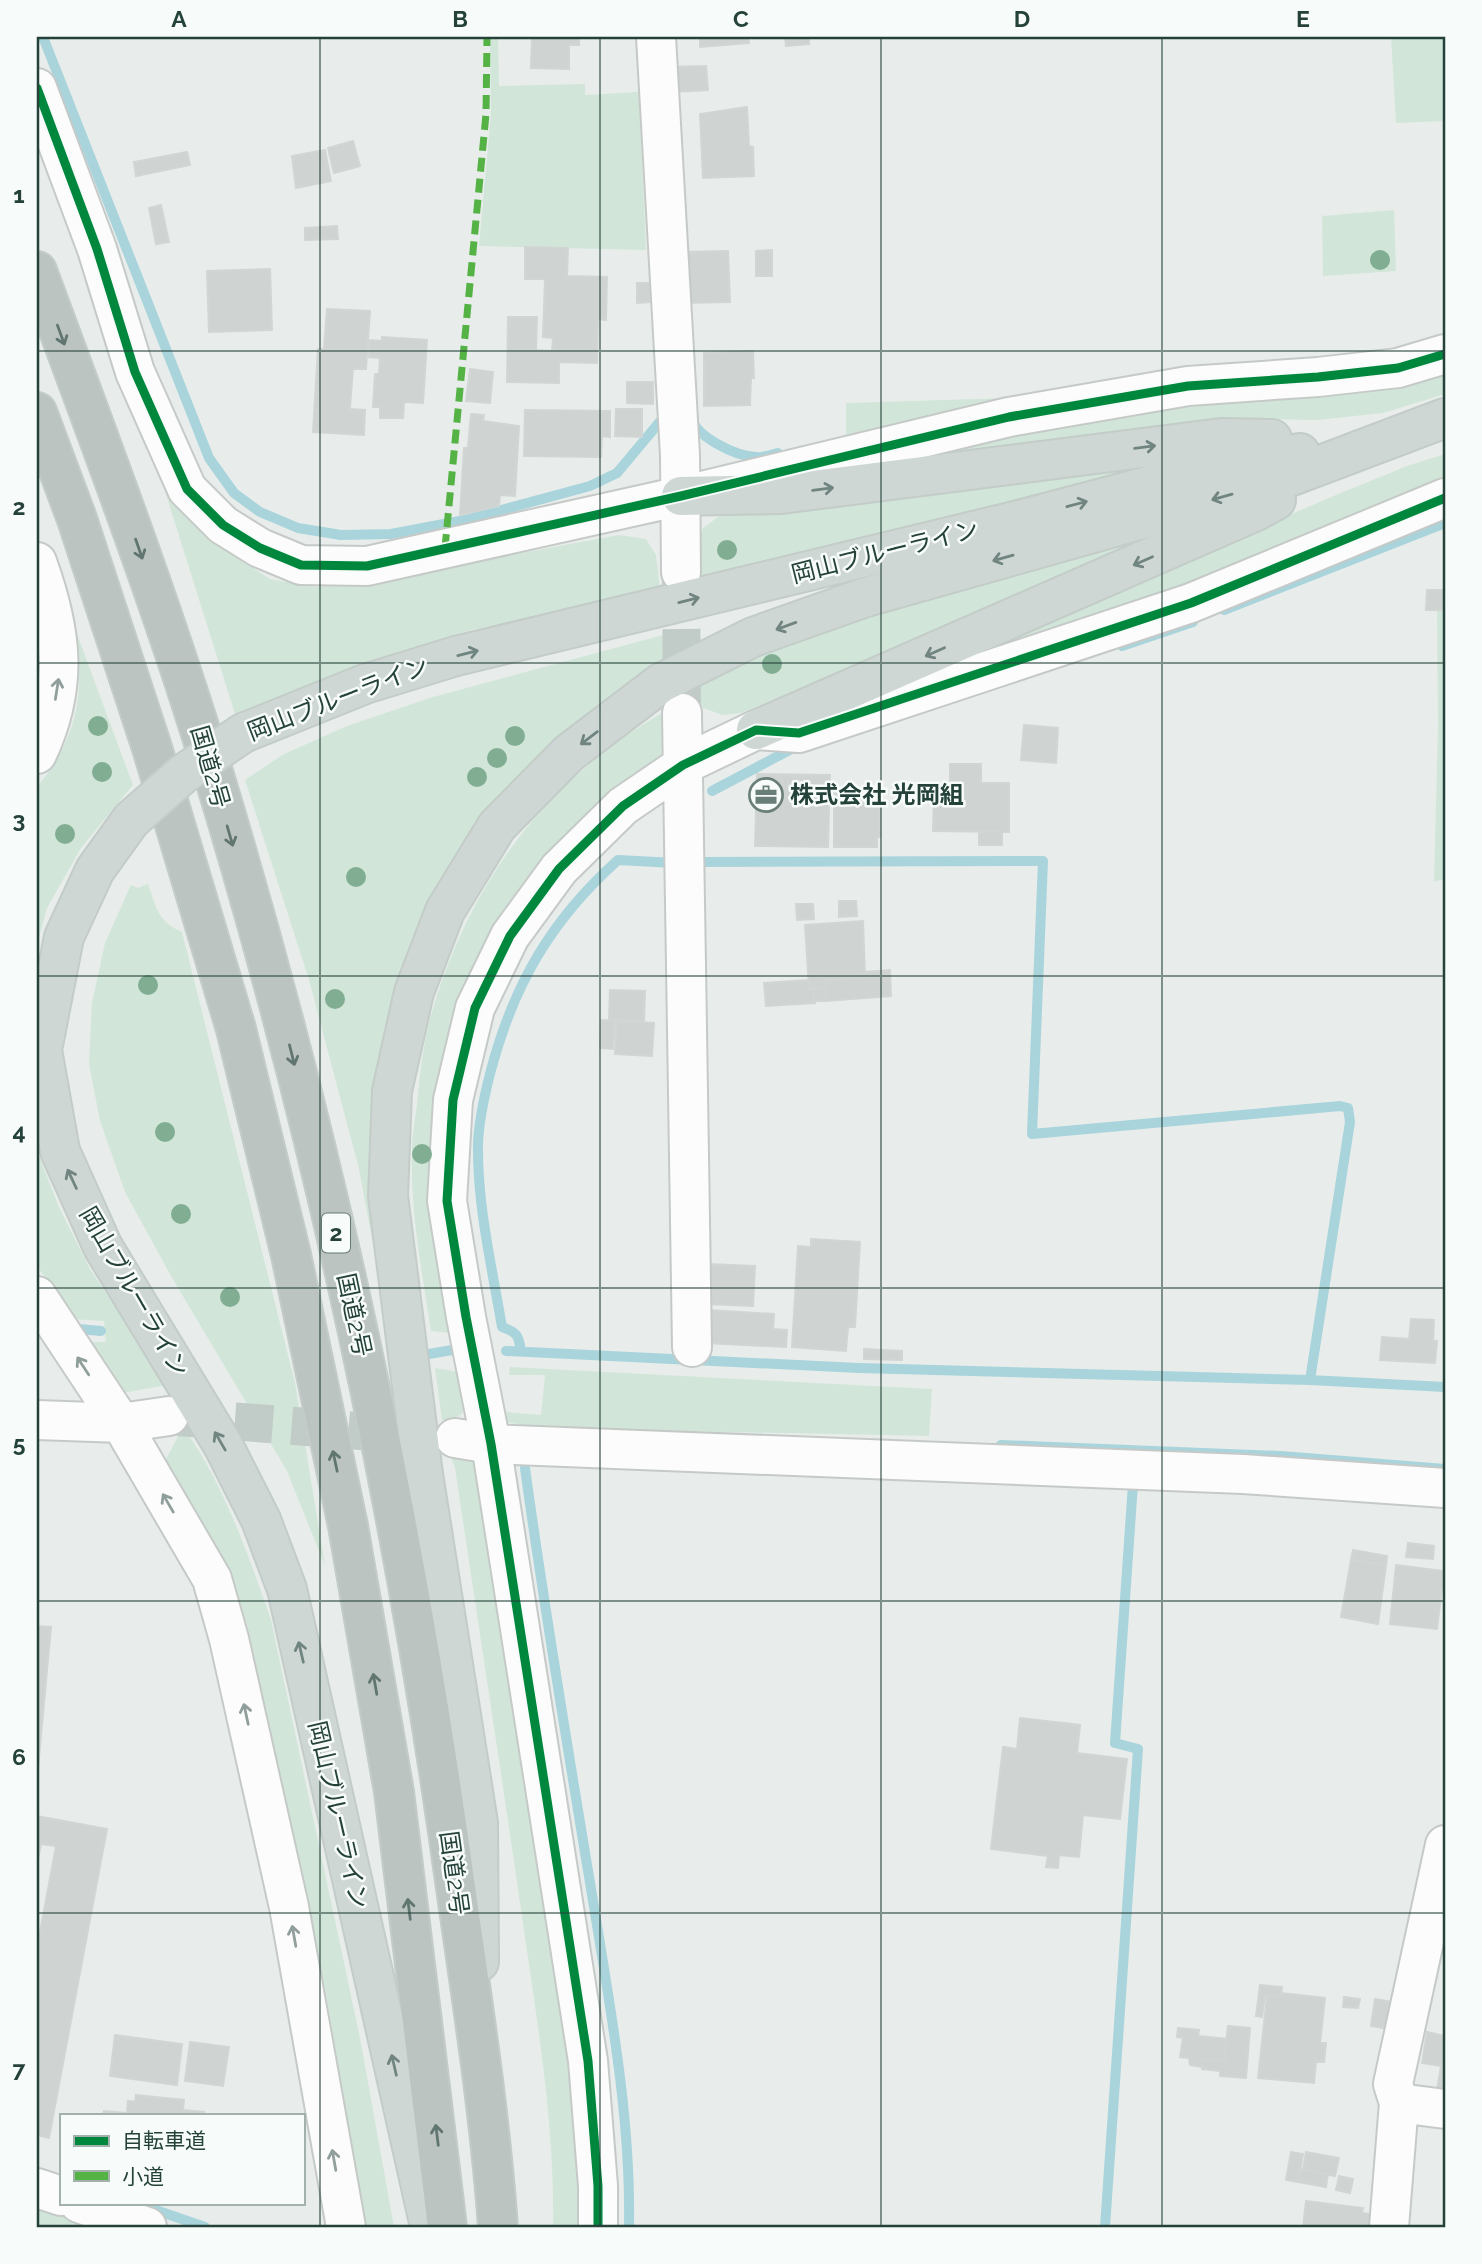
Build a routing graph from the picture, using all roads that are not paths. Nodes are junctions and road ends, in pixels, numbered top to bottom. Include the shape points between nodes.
1 (656, 37) edge
2 (37, 88) edge
3 (37, 271) edge
4 (1445, 354) edge
5 (37, 412) edge
6 (1445, 418) edge
7 (1379, 442) junction
8 (681, 496) junction
9 (1445, 498) edge
10 (37, 562) edge
11 (681, 572) tunnel mouth
12 (682, 713) tunnel mouth
13 (756, 730) junction
14 (37, 754) edge
15 (683, 765) junction
16 (37, 1296) edge
17 (692, 1347) dead end
18 (169, 1416) tunnel mouth
19 (37, 1420) edge
20 (121, 1423) junction
21 (473, 1441) junction
22 (1445, 1488) edge
23 (1445, 1845) edge
24 (480, 2059) junction
25 (1399, 2104) junction
26 (1445, 2109) edge
27 (37, 2188) edge
28 (60, 2196) edge
29 (82, 2204) edge
30 (147, 2227) edge
31 (346, 2227) edge
32 (430, 2227) edge
33 (447, 2227) edge
34 (498, 2227) edge
35 (598, 2227) edge
36 (1389, 2227) edge

1 - 8 street
2 - 8 street via 97,249 135,372 187,489 223,525 260,548 301,565 367,566
3 -> 24 highway, 国道2号 / 2 via 200,729 279,1006 328,1200 395,1510 442,1784
4 - 8 street via 1398,368 1188,386 1009,417
33 -> 5 highway, 国道2号 / 2 via 394,1792 348,1526 291,1255 236,1029 157,764
6 - 7 main road, 岡山ブルーライン
8 -> 7 main road via 781,494 1221,438
7 -> 13 main road via 1256,511
7 -> 24 main road, 岡山ブルーライン via 1281,480 866,597 753,637 661,683 569,753 497,825 445,911 414,992 392,1091 388,1196 423,1474 478,1823
32 -> 7 main road, 岡山ブルーライン, bridge via 287,1589 261,1520 223,1445 103,1247 60,1152 42,1050 64,937 95,870 131,820 183,774 243,733 365,684 456,656 1231,464
8 - 11 street
9 - 13 street via 1191,603 799,733
14 -> 10 street via 52,715 60,668 56,625
12 - 15 street
13 - 15 street
15 - 17 street
15 - 21 street via 623,806 559,869 510,936 475,1008 453,1100 447,1201 466,1317
20 -> 16 street
18 - 20 street
19 - 20 street
31 -> 20 street via 289,1907 229,1639 212,1579
21 - 22 street via 1230,1473
21 - 35 street via 588,2061
23 - 25 street via 1393,2084
24 - 34 highway, 国道2号 / 2
25 - 26 street
25 - 36 street
27 - 28 street
29 - 30 street

